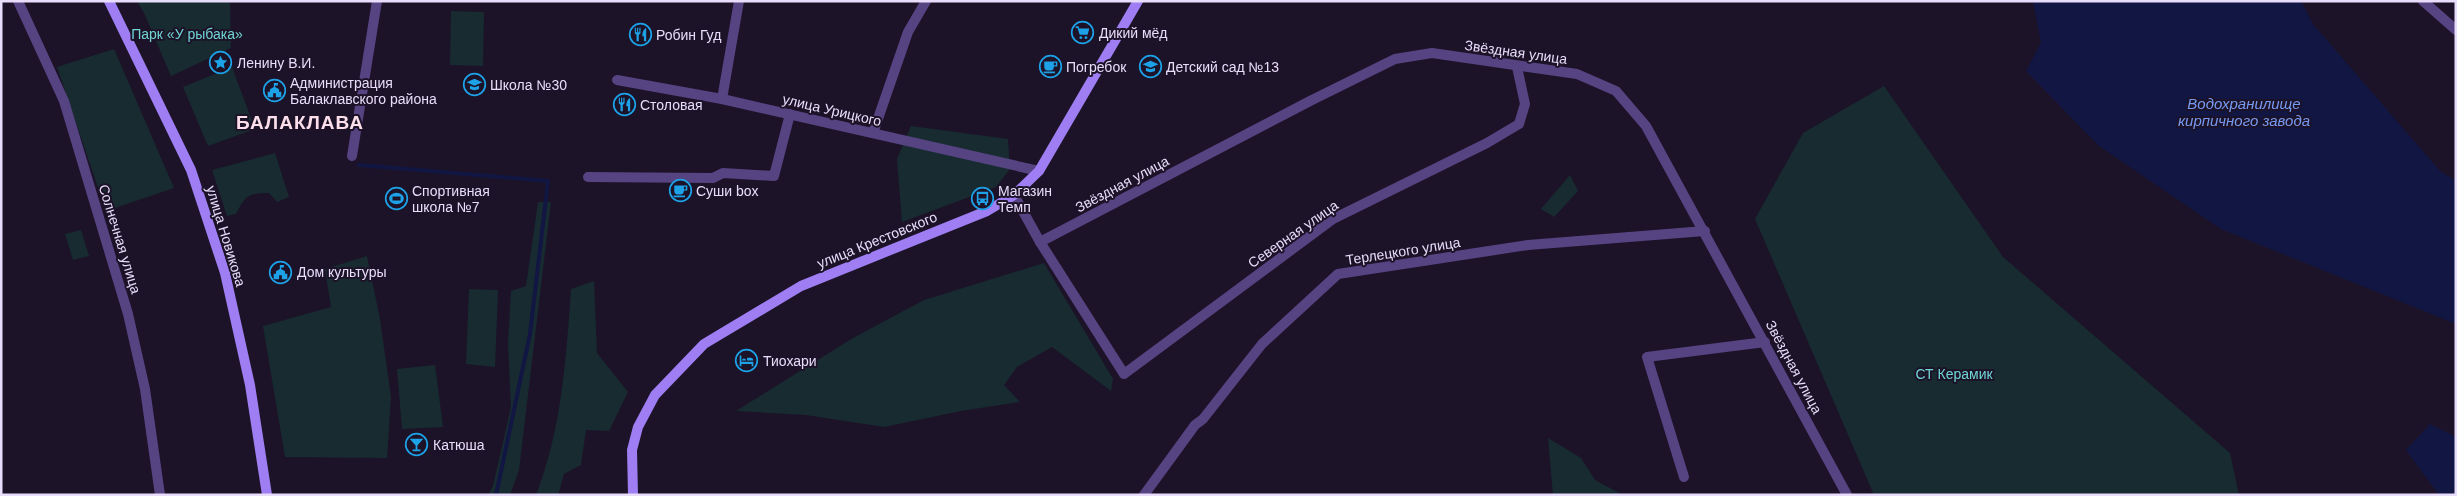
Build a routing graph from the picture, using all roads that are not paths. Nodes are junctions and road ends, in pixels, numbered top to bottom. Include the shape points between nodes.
1 (18, 1) edge
2 (109, 1) edge
3 (377, 1) edge
4 (739, 1) edge
5 (926, 1) edge
6 (1138, 1) edge
7 (2423, 1) edge
8 (2456, 30) edge
9 (1517, 67) junction
10 (617, 80) dead end
11 (722, 99) junction
12 (790, 114) junction
13 (873, 133) junction
14 (352, 156) dead end
15 (1039, 171) junction
16 (588, 177) dead end
17 (1014, 195) junction
18 (1705, 231) junction
19 (1040, 242) junction
20 (1765, 342) junction
21 (1684, 477) dead end
22 (160, 495) edge
23 (268, 495) edge
24 (633, 495) edge
25 (1144, 495) edge
26 (1847, 495) edge

1 - 22 street, Солнечная улица via 64,101 128,314 145,389
2 - 23 main road, улица Новикова via 191,170 225,273 250,385
3 - 14 street
4 - 11 street
5 - 13 street via 908,32
6 - 15 main road, улица Крестовского
7 - 8 street
9 - 18 street, Звёздная улица via 1577,74 1616,91 1646,126
9 - 19 street, Звёздная улица via 1432,54 1395,59
9 - 19 street, Северная улица via 1525,104 1519,124 1333,219 1124,374
10 - 11 street, улица Урицкого
11 - 12 street, улица Урицкого
12 - 13 street, улица Урицкого
12 - 16 street via 774,176 723,173 713,178
13 - 15 street, улица Урицкого
15 - 17 main road, улица Крестовского
17 - 19 street
17 - 24 main road, улица Крестовского via 987,211 801,286 704,344 655,395 638,427 632,450
18 - 20 street, Звёздная улица
18 - 25 street, Терлецкого улица via 1528,245 1338,274 1262,344
20 - 21 street via 1647,357
20 - 26 street, Звёздная улица

